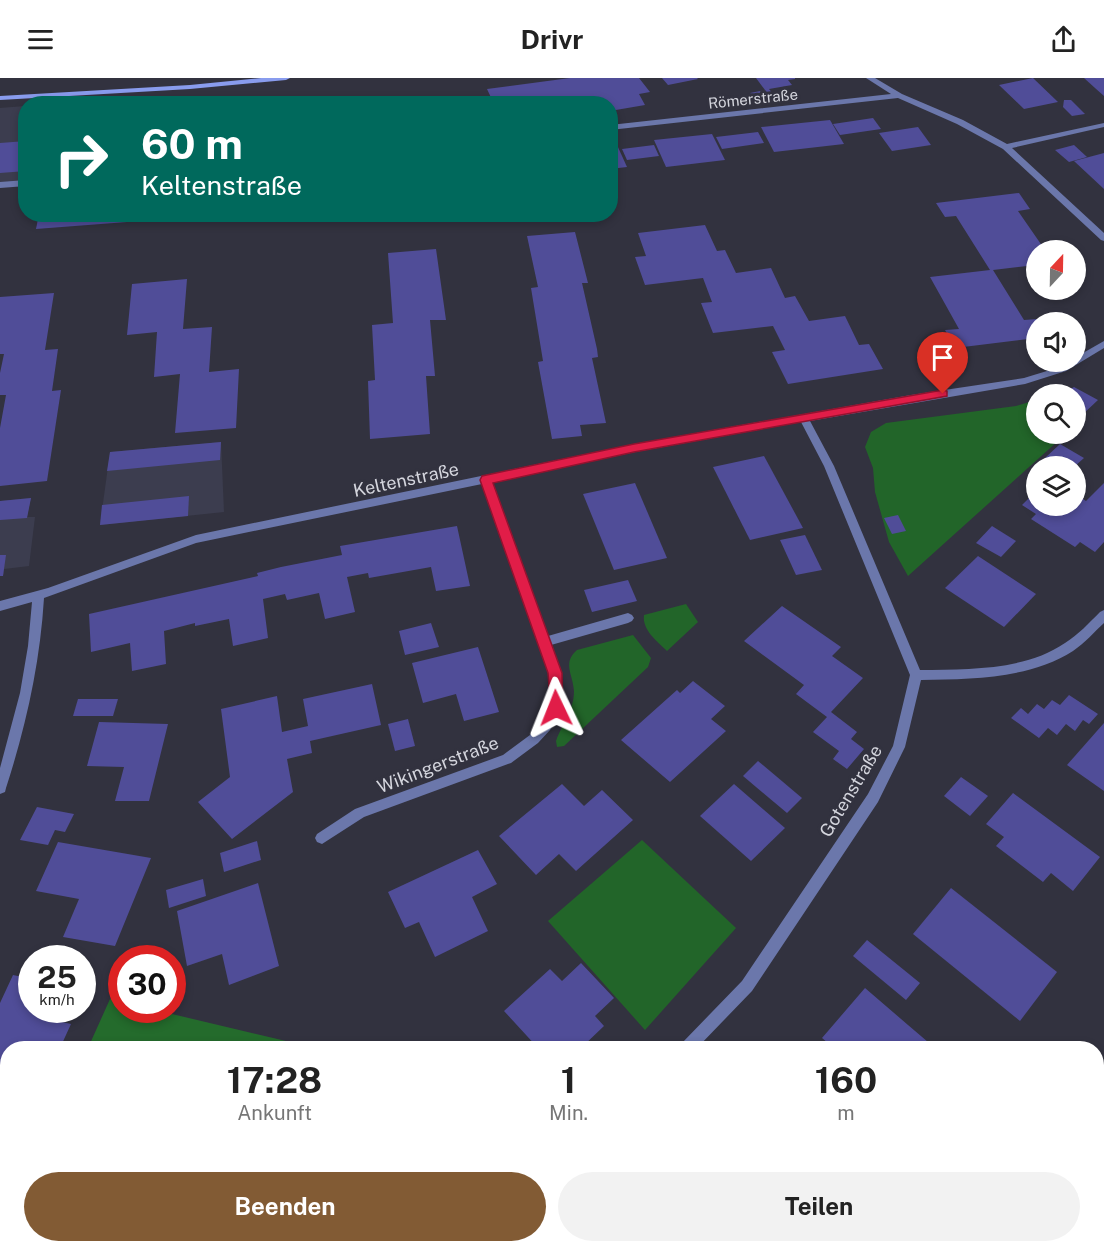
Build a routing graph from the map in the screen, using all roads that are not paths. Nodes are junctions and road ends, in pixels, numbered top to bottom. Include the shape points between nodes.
1 (286, 78) edge
2 (870, 78) edge
3 (35, 96) edge
4 (899, 96) junction
5 (18, 97) edge
6 (0, 98) edge
7 (1104, 125) edge
8 (618, 127) edge
9 (1006, 147) junction
10 (18, 184) edge
11 (0, 185) edge
12 (1104, 238) edge
13 (1104, 344) edge
14 (804, 418) junction
15 (486, 480) junction
16 (38, 596) junction
17 (0, 606) edge
18 (1104, 615) edge
19 (628, 618) dead end
20 (543, 642) junction
21 (916, 675) junction
22 (0, 788) edge
23 (322, 838) dead end
24 (694, 1041) edge

1 - 3 street
2 - 4 street
4 - 8 street, Römerstraße
4 - 9 street
5 - 6 street
7 - 9 street
9 - 12 street
10 - 11 street
13 - 14 street, Keltenstraße via 1063,369 1025,381
14 - 15 street, Keltenstraße via 634,448
14 - 21 street via 834,476
15 - 16 street, Keltenstraße via 196,539
15 - 20 street, Wikingerstraße
16 - 17 street, Keltenstraße
16 - 22 street via 36,639 24,711
18 - 21 street via 1067,649 1038,662 992,673
19 - 20 street
20 - 23 street, Wikingerstraße via 555,673 556,708 546,726 523,749 507,759 360,813
21 - 24 street, Gotenstraße via 899,747 873,798 747,986

